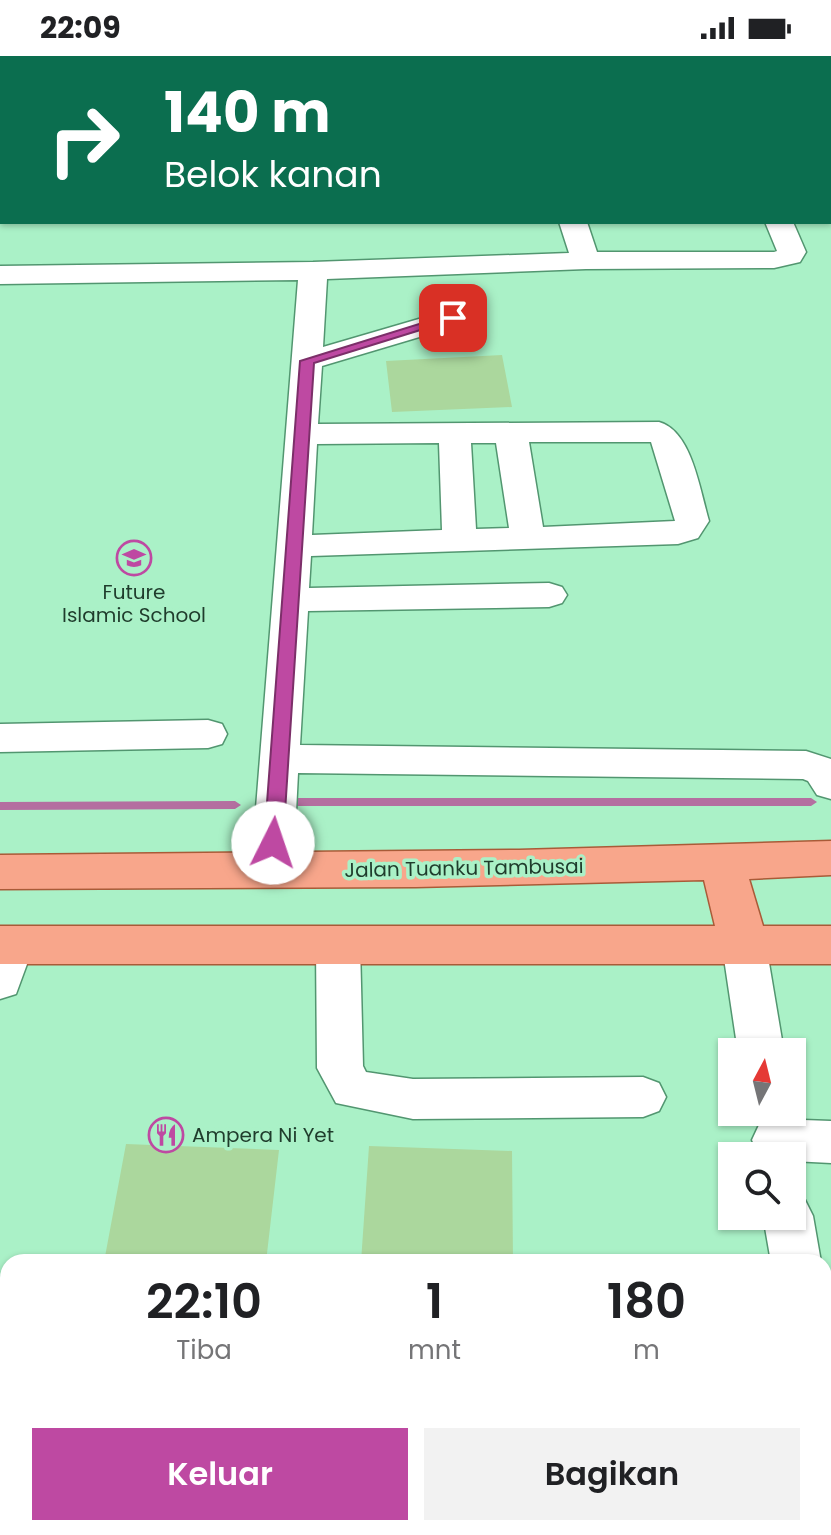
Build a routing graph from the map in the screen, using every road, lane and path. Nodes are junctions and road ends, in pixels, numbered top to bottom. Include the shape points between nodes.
1 (574, 224) edge
2 (780, 224) edge
3 (586, 261) junction
4 (313, 271) junction
5 (0, 275) edge
6 (453, 318) dead end
7 (307, 361) junction
8 (455, 433) junction
9 (511, 433) junction
10 (302, 434) junction
11 (528, 537) junction
12 (459, 539) junction
13 (294, 546) junction
14 (549, 595) dead end
15 (290, 600) junction
16 (208, 734) dead end
17 (0, 738) edge
18 (279, 759) junction
19 (831, 785) edge
20 (831, 858) edge
21 (722, 863) junction
22 (272, 871) junction
23 (0, 872) edge
24 (338, 945) junction
25 (744, 945) junction
26 (831, 945) edge
27 (4, 957) edge
28 (759, 1038) edge
29 (643, 1097) dead end
30 (775, 1136) edge
31 (831, 1142) edge
32 (790, 1230) edge
33 (795, 1254) edge

1 - 3 street
2 - 3 street via 792,252 783,259
3 - 4 street
4 - 5 street
4 - 7 street
6 - 7 street
7 - 10 street
8 - 9 street
8 - 10 street
8 - 12 street
9 - 11 street
9 - 11 street via 659,432 668,441 692,521 678,533
10 - 13 street
11 - 12 street
12 - 13 street
13 - 15 street
14 - 15 street
15 - 18 street
16 - 17 street
18 - 19 street via 806,765 822,771
18 - 22 street
20 - 21 main road, Jalan Tuanku Tambusai
21 - 22 main road, Jalan Tuanku Tambusai
21 - 25 main road
22 - 23 main road, Jalan Tuanku Tambusai
24 - 25 main road
24 - 27 main road
24 - 29 street via 340,1068 352,1089 413,1099
25 - 26 main road
25 - 28 street
30 - 31 street
32 - 33 street

